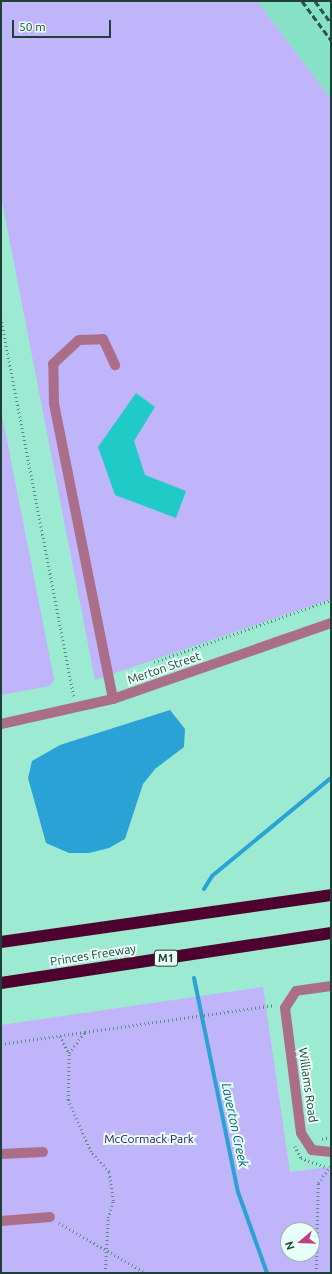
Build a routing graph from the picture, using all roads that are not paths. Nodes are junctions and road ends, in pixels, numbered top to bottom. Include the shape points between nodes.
1 (115, 365) dead end
2 (331, 623) edge
3 (113, 699) junction
4 (1, 724) edge
5 (331, 895) edge
6 (331, 933) edge
7 (1, 942) edge
8 (1, 983) edge
9 (331, 986) edge
10 (43, 1152) dead end
11 (331, 1152) edge
12 (1, 1154) edge
13 (54, 1219) road end
14 (1, 1221) edge

1 - 3 street via 103,339 79,340 53,364 54,403
2 - 3 street, Merton Street
3 - 4 street, Merton Street
5 - 7 highway
6 - 8 highway, Princes Freeway / M1
9 - 11 street, Williams Road via 296,991 287,1000 286,1018 301,1133 312,1150
10 - 12 street
13 - 14 street

